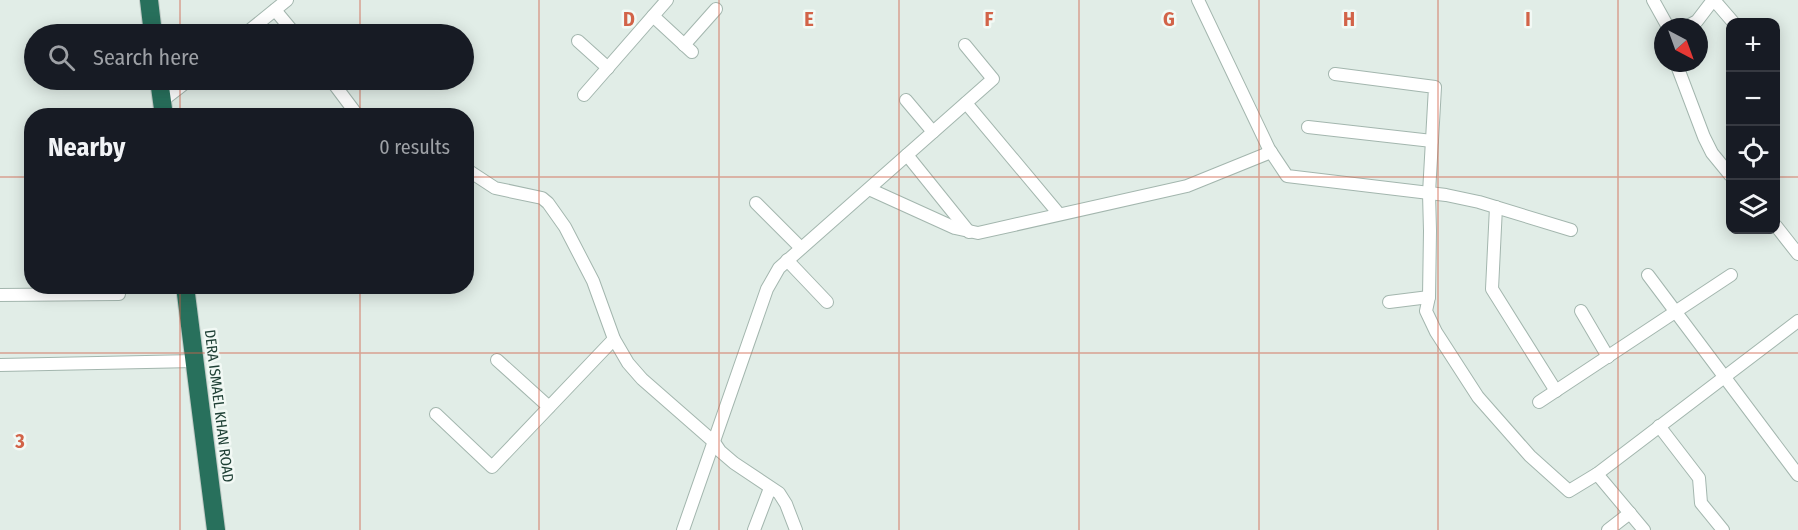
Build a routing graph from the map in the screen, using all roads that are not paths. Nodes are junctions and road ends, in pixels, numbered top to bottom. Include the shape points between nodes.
1 (149, 0) edge
2 (287, 0) edge
3 (668, 0) edge
4 (1198, 0) edge
5 (1653, 0) edge
6 (1714, 0) edge
7 (716, 9) dead end
8 (275, 10) junction
9 (653, 16) junction
10 (1663, 18) edge
11 (1699, 18) edge
12 (1730, 18) edge
13 (152, 24) edge
14 (258, 24) edge
15 (287, 24) edge
16 (578, 41) dead end
17 (965, 45) dead end
18 (608, 68) junction
19 (1679, 72) edge
20 (1335, 74) dead end
21 (160, 90) edge
22 (180, 90) edge
23 (338, 90) edge
24 (584, 95) dead end
25 (906, 100) dead end
26 (966, 103) junction
27 (163, 108) edge
28 (352, 108) edge
29 (1308, 127) dead end
30 (933, 132) junction
31 (1432, 141) junction
32 (1271, 152) junction
33 (908, 154) junction
34 (1726, 169) edge
35 (474, 174) edge
36 (869, 189) junction
37 (1429, 194) junction
38 (756, 203) dead end
39 (1496, 207) junction
40 (1059, 214) junction
41 (1571, 230) dead end
42 (1780, 231) edge
43 (969, 232) junction
44 (801, 248) junction
45 (1798, 254) edge
46 (787, 260) junction
47 (1648, 275) dead end
48 (1731, 275) dead end
49 (119, 294) dead end
50 (186, 294) edge
51 (0, 295) edge
52 (1429, 297) junction
53 (827, 302) dead end
54 (1389, 302) dead end
55 (1581, 311) dead end
56 (1676, 312) junction
57 (1798, 321) edge
58 (614, 339) junction
59 (1608, 357) junction
60 (497, 360) dead end
61 (195, 361) junction
62 (0, 365) edge
63 (1724, 376) junction
64 (1556, 391) junction
65 (1539, 402) dead end
66 (549, 407) junction
67 (436, 414) dead end
68 (1659, 426) junction
69 (714, 442) junction
70 (1597, 474) junction
71 (1798, 475) edge
72 (770, 488) junction
73 (1630, 513) junction
74 (216, 530) edge
75 (683, 530) edge
76 (754, 530) edge
77 (796, 530) edge
78 (1608, 530) edge
79 (1644, 530) edge
80 (1723, 530) edge

1 - 13 highway
2 - 8 street
3 - 9 street
4 - 32 street
5 - 10 street
6 - 11 street
6 - 12 street
7 - 9 street via 688,48
8 - 14 street
8 - 15 street
9 - 18 street
16 - 18 street
17 - 26 street via 993,79
18 - 24 street
19 - 34 street via 1704,137
20 - 31 street via 1435,87
21 - 27 highway
22 - 27 street
23 - 28 street
25 - 30 street
26 - 30 street
26 - 40 street
29 - 31 street
30 - 33 street
31 - 37 street
32 - 37 street via 1287,176
32 - 40 street via 1187,186
33 - 36 street
33 - 43 street
35 - 58 street via 495,188 542,198 548,203 593,281
36 - 43 street
36 - 44 street
37 - 39 street
37 - 52 street
38 - 44 street
39 - 41 street
39 - 64 street via 1492,289
40 - 43 street via 978,234
42 - 45 street
44 - 46 street
46 - 53 street
46 - 69 street via 767,289
47 - 56 street
48 - 56 street
49 - 51 street
50 - 61 highway, DERA ISMAEL KHAN ROAD
52 - 54 street
52 - 70 street via 1426,311 1436,332 1478,397 1530,456 1569,491
55 - 59 street
56 - 59 street
56 - 63 street
57 - 63 street
58 - 66 street
58 - 69 street via 642,379
59 - 64 street
60 - 66 street
61 - 62 street
61 - 74 highway, DERA ISMAEL KHAN ROAD
63 - 68 street
63 - 71 street
64 - 65 street
66 - 67 street via 492,467
68 - 70 street
68 - 80 street via 1699,478 1701,503
69 - 72 street via 734,463
69 - 75 street
70 - 73 street
72 - 76 street
72 - 77 street via 782,497
73 - 78 street
73 - 79 street

